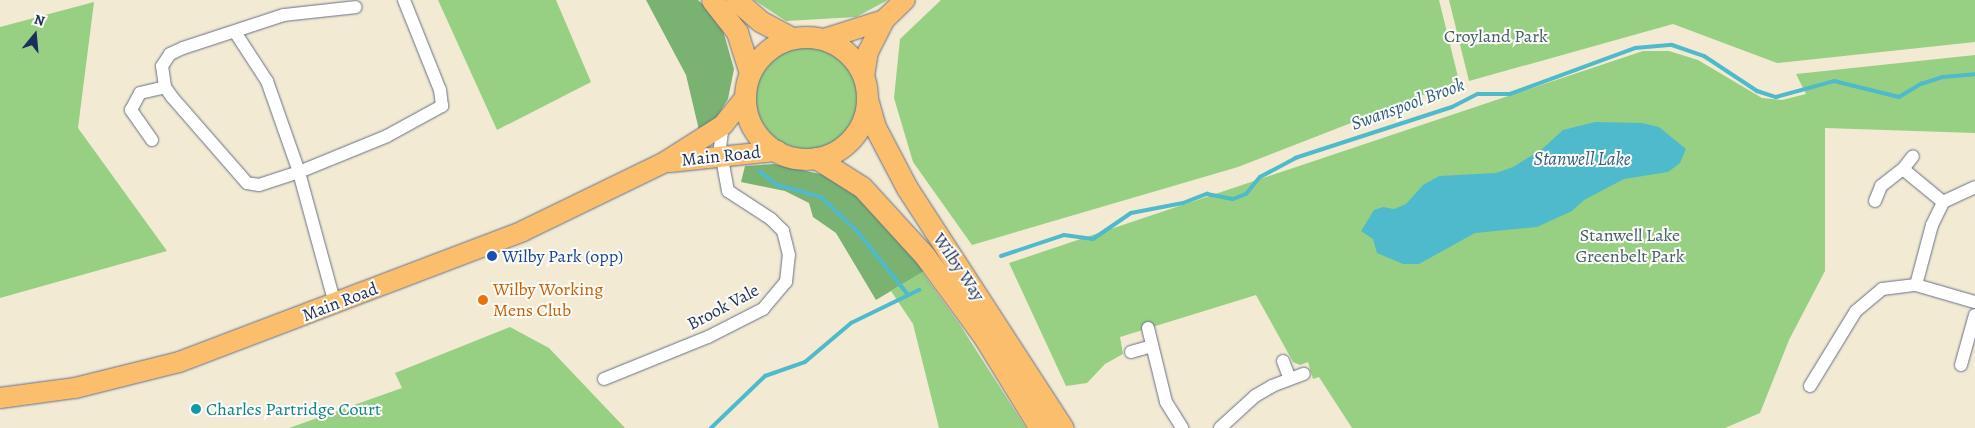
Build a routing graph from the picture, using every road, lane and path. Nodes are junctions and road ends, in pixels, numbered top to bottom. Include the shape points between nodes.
1 (404, 0) edge
2 (712, 0) edge
3 (736, 0) edge
4 (905, 0) edge
5 (356, 7) dead end
6 (884, 20) junction
7 (235, 32) junction
8 (792, 38) junction
9 (824, 39) junction
10 (750, 73) junction
11 (864, 77) junction
12 (165, 87) junction
13 (745, 98) junction
14 (867, 99) junction
15 (723, 125) junction
16 (152, 140) dead end
17 (777, 151) junction
18 (721, 155) junction
19 (1913, 156) dead end
20 (816, 158) junction
21 (665, 162) junction
22 (1903, 169) junction
23 (299, 172) junction
24 (1975, 187) edge
25 (1876, 201) dead end
26 (1943, 202) junction
27 (1916, 285) junction
28 (1975, 302) edge
29 (335, 304) junction
30 (1975, 315) edge
31 (1148, 328) dead end
32 (1152, 346) junction
33 (1131, 352) dead end
34 (1284, 361) dead end
35 (1961, 365) dead end
36 (1304, 374) dead end
37 (604, 379) dead end
38 (1290, 379) junction
39 (1810, 386) dead end
40 (0, 398) edge
41 (1040, 428) edge
42 (1063, 428) edge
43 (1182, 428) edge
44 (1220, 428) edge

1 - 23 street via 440,90 442,106 386,136
2 - 10 highway via 737,32
3 - 8 highway via 760,21
4 - 6 main road
5 - 7 street via 284,15
6 - 9 main road
6 - 11 main road via 868,52
7 - 12 street via 170,54 162,66
7 - 23 street via 270,87
8 - 9 highway
8 - 10 highway via 763,54
9 - 11 highway via 848,54
10 - 13 highway
11 - 14 highway
12 - 16 street via 140,93 131,110
12 - 23 street via 247,183 259,185
13 - 15 main road, Main Road
13 - 17 highway via 754,129
14 - 20 highway via 862,122 848,142
14 - 42 highway, Wilby Way via 875,127 907,188
15 - 18 street, Brook Vale
15 - 21 main road, Main Road
17 - 18 main road, Main Road
17 - 20 highway via 790,156
18 - 21 main road, Main Road
18 - 37 street, Brook Vale via 728,191 771,219 786,238 790,263 781,291 769,305 740,321
19 - 22 street
20 - 41 highway, Wilby Way via 862,187 925,256 984,337
21 - 29 main road, Main Road via 523,231
22 - 25 street via 1881,186
22 - 26 street
23 - 29 street
24 - 26 street
26 - 27 street via 1932,225
27 - 28 street
27 - 39 street via 1882,289 1856,311
29 - 40 main road, Main Road via 214,350 150,370 75,388
30 - 35 street
31 - 32 street
32 - 33 street
32 - 43 street via 1166,402
34 - 38 street
36 - 38 street
38 - 44 street via 1255,396

